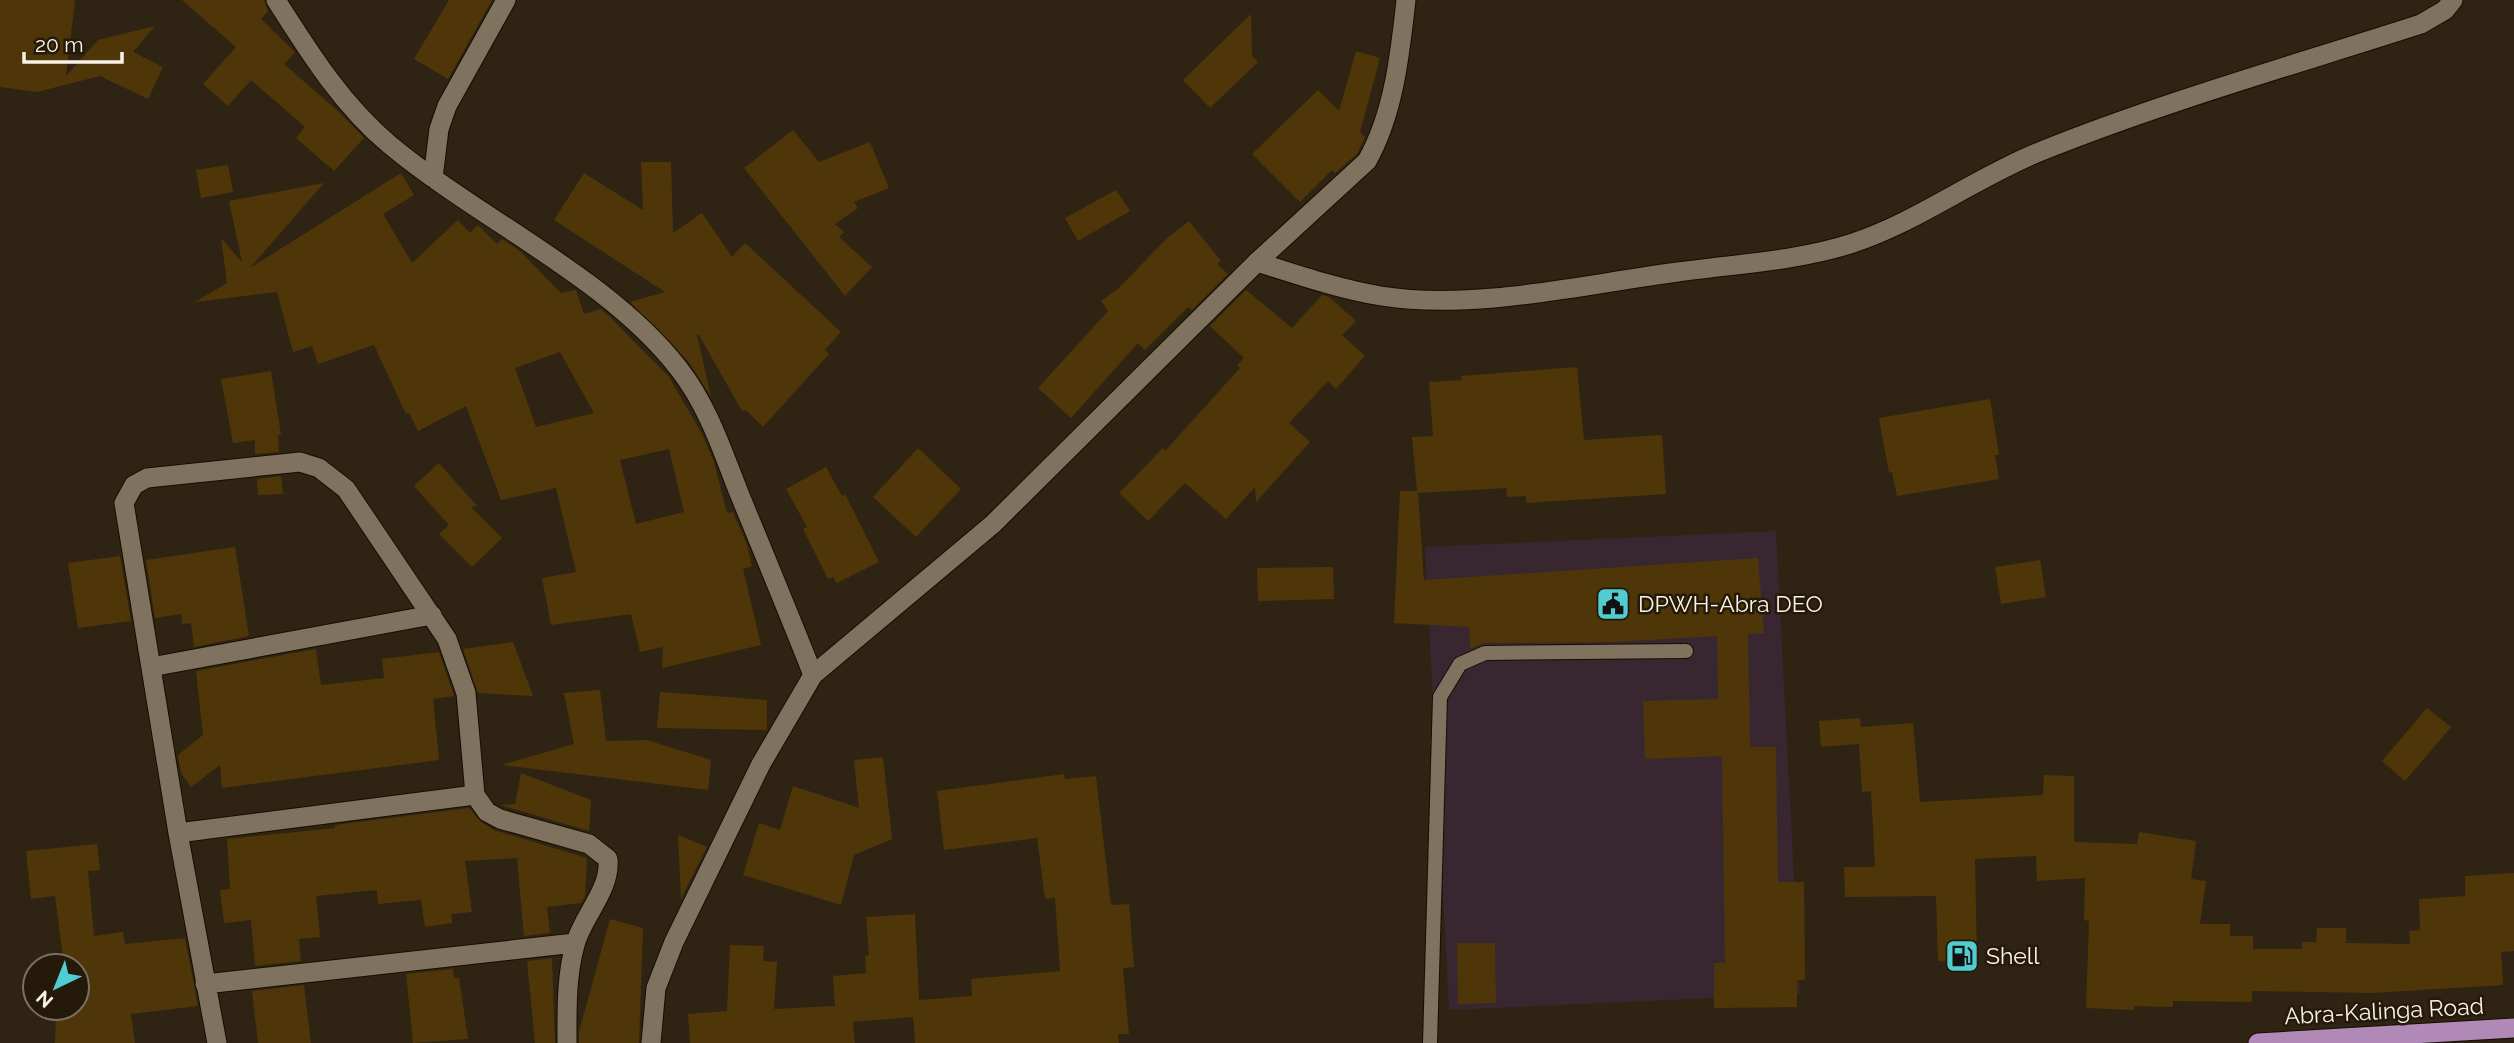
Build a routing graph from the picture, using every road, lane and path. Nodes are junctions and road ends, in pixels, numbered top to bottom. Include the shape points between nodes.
1 (276, 0) edge
2 (506, 0) edge
3 (1406, 0) edge
4 (2453, 0) edge
5 (433, 178) junction
6 (1258, 262) junction
7 (432, 615) junction
8 (1686, 651) dead end
9 (151, 667) junction
10 (813, 675) junction
11 (475, 795) junction
12 (178, 833) junction
13 (575, 943) junction
14 (205, 984) junction
15 (2514, 1028) edge
16 (217, 1043) edge
17 (567, 1043) edge
18 (650, 1043) edge
19 (1430, 1043) edge
20 (2258, 1043) edge

1 - 5 street via 313,60 353,109
2 - 5 street via 447,106
3 - 6 street via 1378,142 1367,161
4 - 6 street via 2421,24 2036,153 1900,225 1850,244 1781,258 1438,300 1337,287
5 - 10 street via 604,296 642,328 679,369 705,410
6 - 10 street via 993,524
7 - 9 street
7 - 9 street via 357,503 319,468 300,463 147,478 134,485 124,503
7 - 11 street via 456,656 464,682
8 - 19 lane via 1485,653 1460,664 1440,697
9 - 12 street
10 - 18 street via 761,764 674,942 656,988
11 - 12 street
11 - 13 street via 487,812 500,819 589,845 608,859 607,876
12 - 14 street
13 - 14 street
13 - 17 street
14 - 16 street
15 - 20 main road, Abra-Kalinga Road

